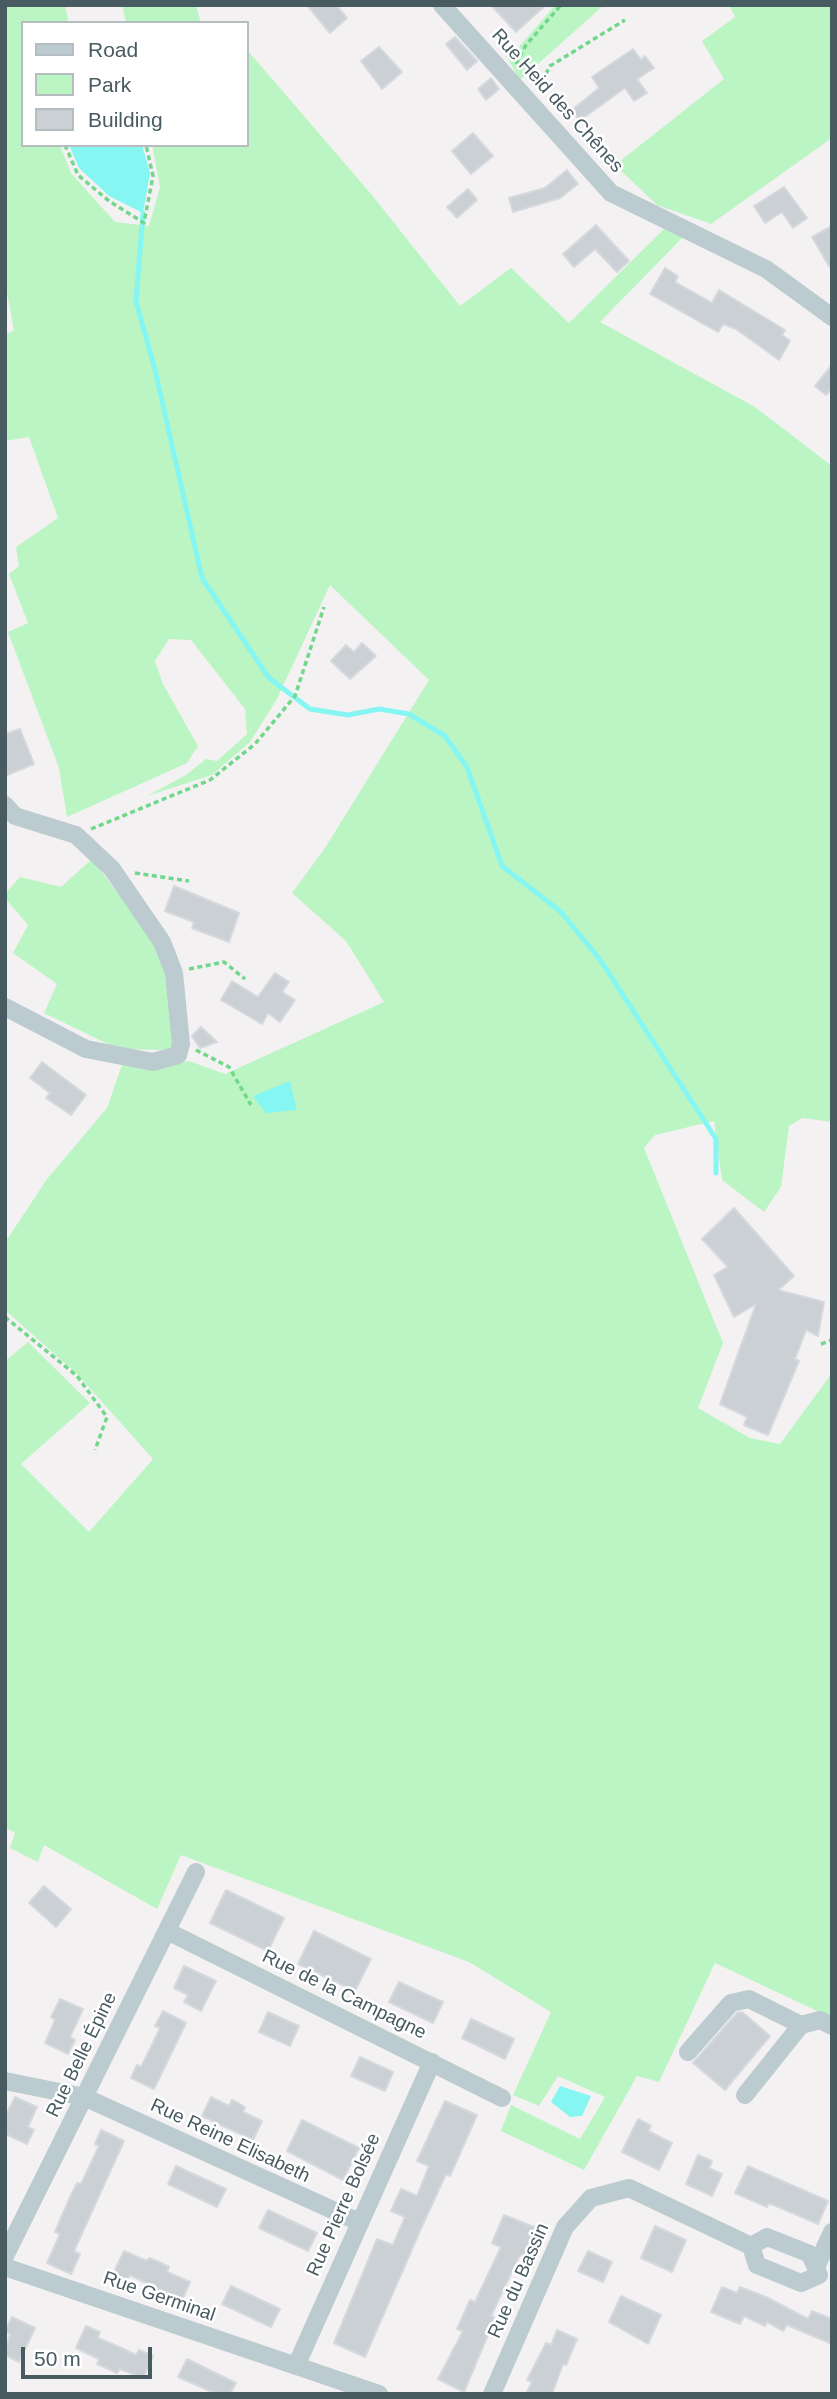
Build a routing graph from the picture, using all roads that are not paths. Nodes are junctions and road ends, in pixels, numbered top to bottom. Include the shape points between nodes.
1 (442, 5) edge
2 (832, 317) edge
3 (5, 805) edge
4 (5, 1007) edge
5 (196, 1872) dead end
6 (167, 1931) junction
7 (826, 2023) edge
8 (802, 2025) junction
9 (688, 2052) dead end
10 (432, 2062) junction
11 (5, 2081) edge
12 (745, 2095) dead end
13 (84, 2097) junction
14 (502, 2098) dead end
15 (359, 2222) junction
16 (832, 2232) edge
17 (751, 2246) junction
18 (5, 2256) edge
19 (5, 2267) edge
20 (822, 2273) edge
21 (296, 2366) junction
22 (379, 2394) edge
23 (492, 2394) edge

1 - 2 street, Rue Heid des Chênes via 611,193 766,269
3 - 4 street via 15,816 76,835 112,869 162,942 174,973 179,1050 153,1062 86,1049
5 - 6 street, Rue Belle Épine
6 - 10 street, Rue de la Campagne
6 - 13 street, Rue Belle Épine
7 - 8 street
8 - 9 street via 749,1999 731,2003
8 - 12 street
10 - 14 street, Rue de la Campagne
10 - 15 street, Rue Pierre Bolsée
11 - 13 street, Rue Reine Elisabeth
13 - 15 street, Rue Reine Elisabeth
13 - 18 street, Rue Belle Épine
15 - 21 street, Rue Pierre Bolsée
16 - 20 street
17 - 20 street via 767,2237 810,2254
17 - 20 street, Rue du Bassin via 757,2264 801,2283
17 - 23 street, Rue du Bassin via 629,2188 591,2198 565,2227
19 - 21 street, Rue Germinal
21 - 22 street, Rue Germinal

